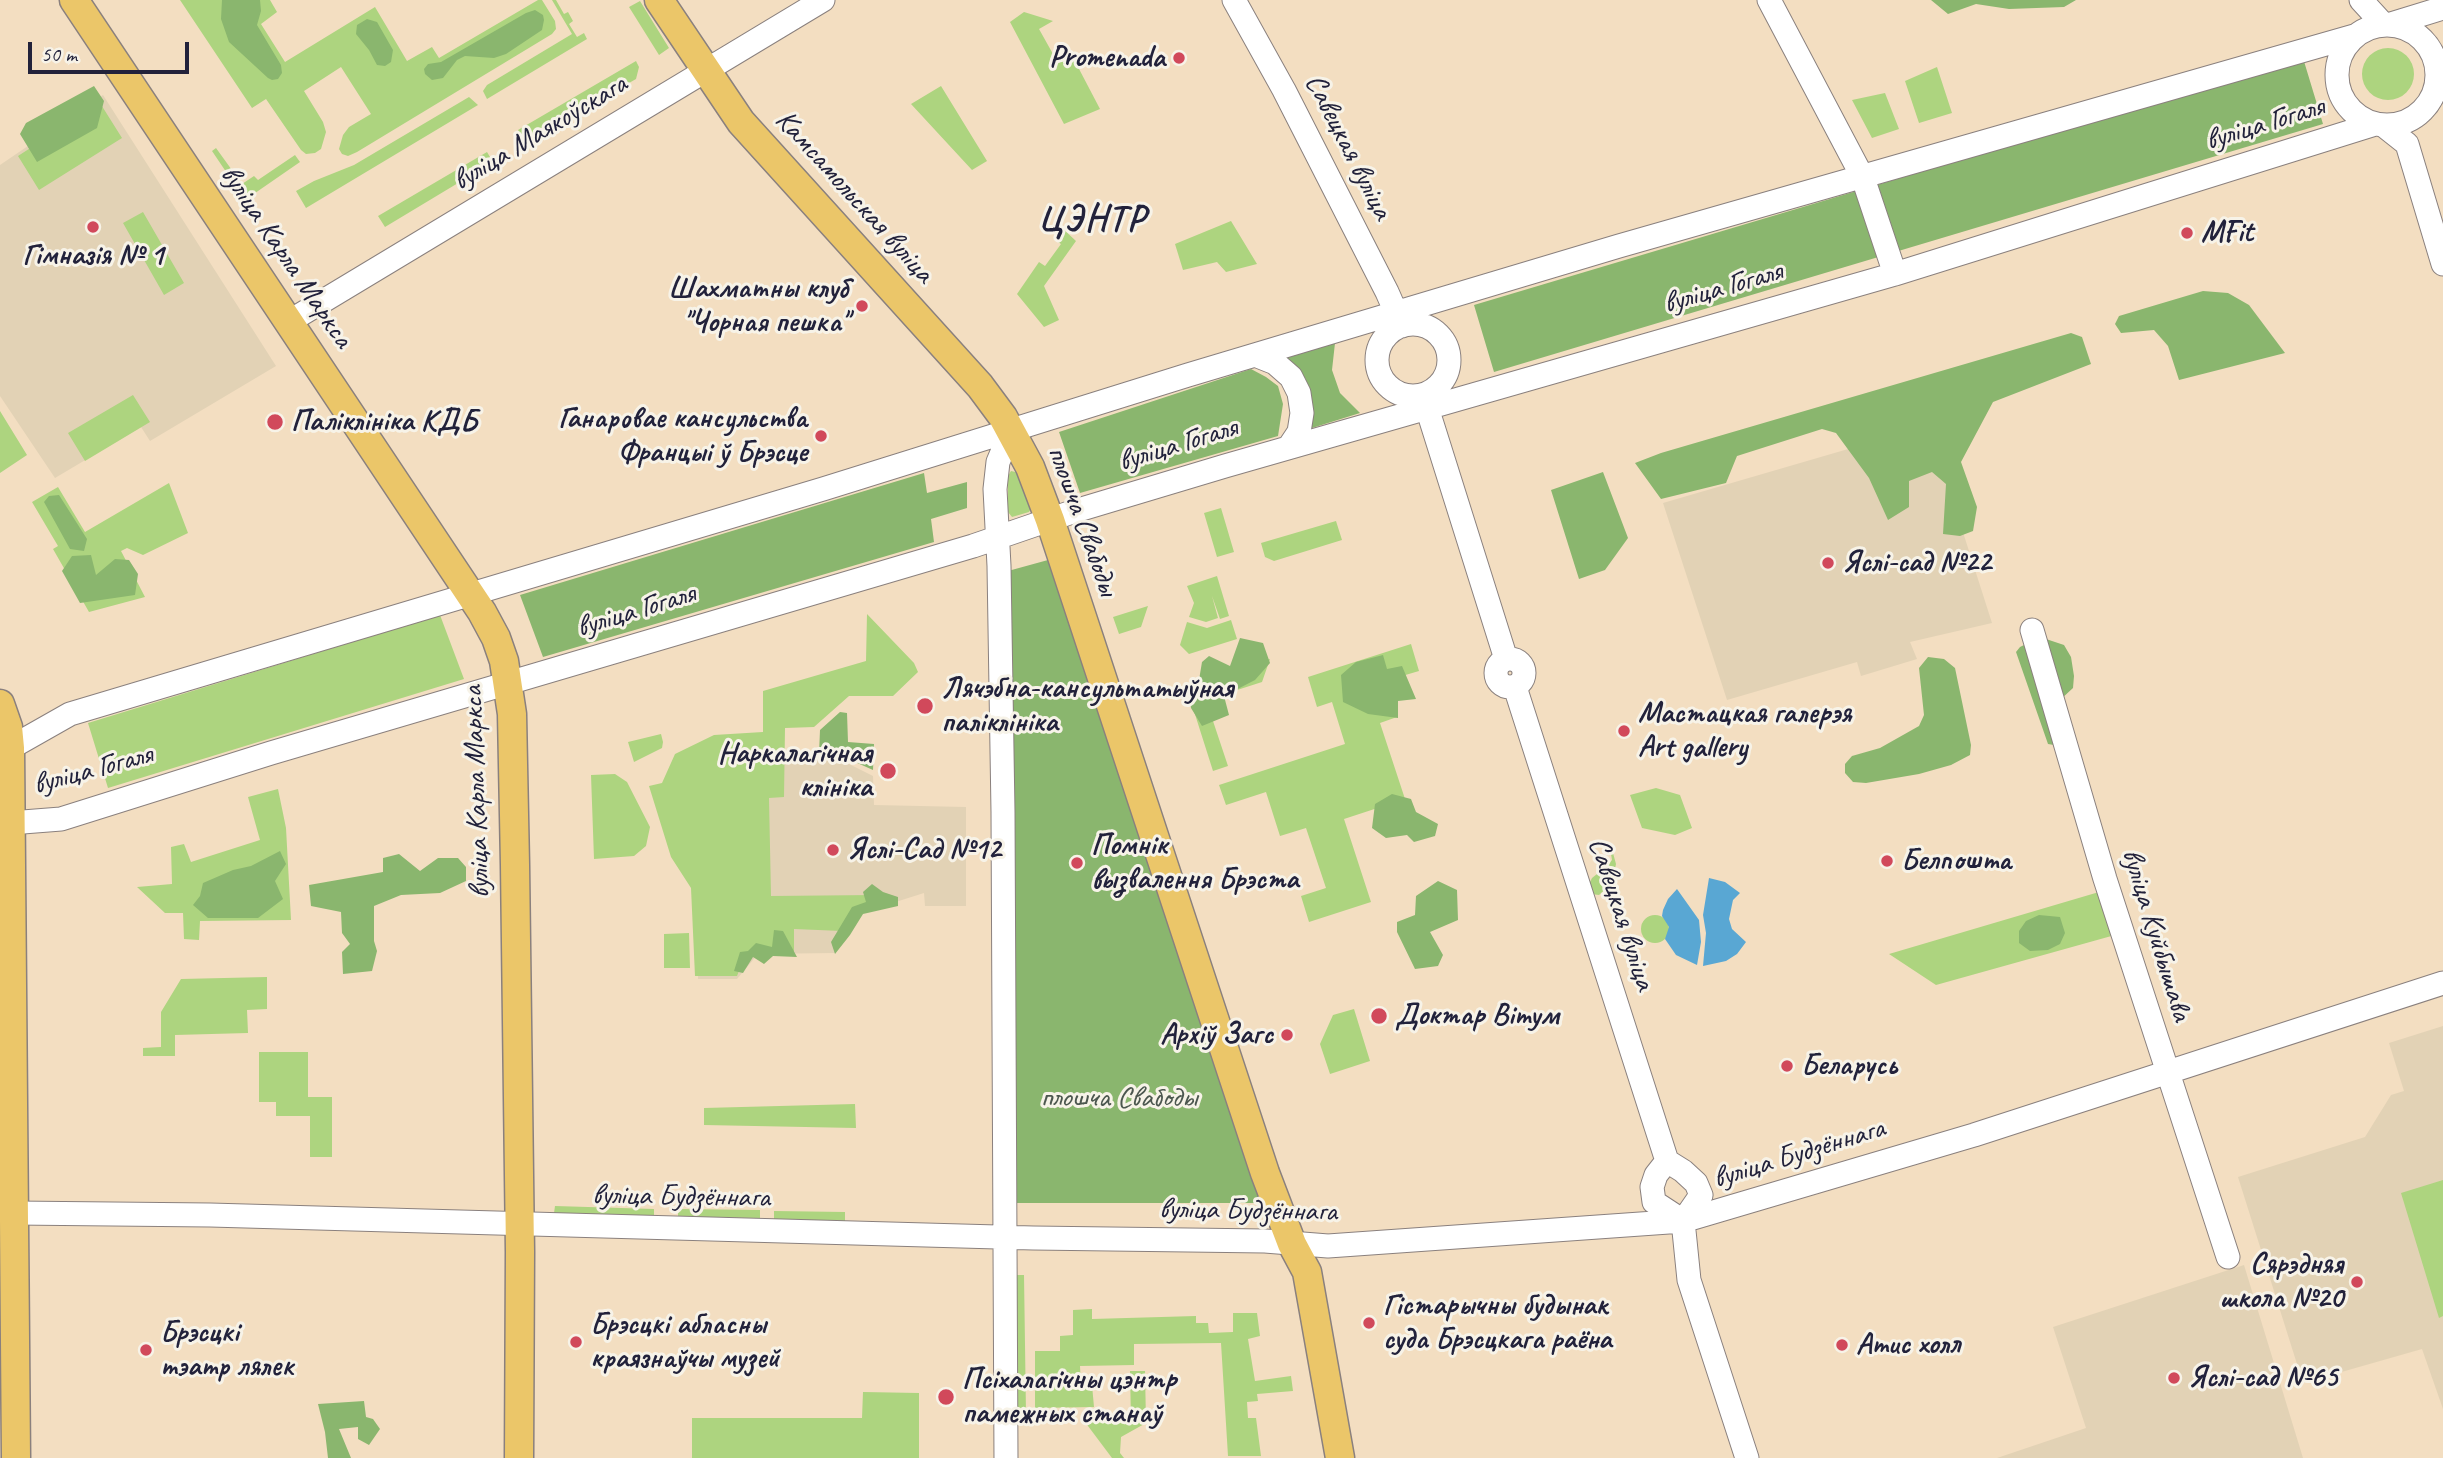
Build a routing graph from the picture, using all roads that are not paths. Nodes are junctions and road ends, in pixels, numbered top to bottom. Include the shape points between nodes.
1 (74, 0) edge
2 (659, 0) edge
3 (823, 0) edge
4 (1234, 0) edge
5 (1769, 0) edge
6 (2363, 2) edge
7 (2443, 8) edge
8 (2373, 28) junction
9 (705, 71) junction
10 (2427, 111) edge
11 (2379, 125) junction
12 (2407, 144) junction
13 (1863, 178) junction
14 (2443, 264) edge
15 (1895, 274) junction
16 (1399, 319) junction
17 (290, 321) junction
18 (1255, 355) junction
19 (1425, 402) junction
20 (1011, 430) junction
21 (1289, 447) junction
22 (1050, 520) junction
23 (997, 537) junction
24 (470, 594) junction
25 (2032, 630) dead end
26 (509, 684) junction
27 (0, 704) edge
28 (5, 750) edge
29 (5, 824) edge
30 (2443, 982) edge
31 (2168, 1073) junction
32 (1667, 1161) junction
33 (14, 1213) junction
34 (1683, 1221) junction
35 (520, 1224) junction
36 (1005, 1237) junction
37 (1292, 1244) junction
38 (2228, 1256) dead end
39 (16, 1458) edge
40 (519, 1458) edge
41 (1006, 1458) edge
42 (1340, 1458) edge
43 (1747, 1458) edge

1 - 17 main road, вуліца Карла Маркса
2 - 9 main road, Камсамольская вуліца
3 - 9 street, вуліца Маякоўскага
4 - 16 street, Савецкая вуліца
5 - 13 street
6 - 8 street
7 - 8 street, вуліца Гогаля
8 - 10 street via 2407,28 2432,50 2437,83
8 - 11 street via 2344,48 2336,78 2348,107
8 - 13 street, вуліца Гогаля
9 - 17 street, вуліца Маякоўскага
9 - 20 main road, Камсамольская вуліца via 766,152 980,386
10 - 11 street via 2400,124
10 - 12 street
11 - 12 street
11 - 15 street, вуліца Гогаля
12 - 14 street
13 - 15 street
13 - 16 street, вуліца Гогаля
15 - 19 street, вуліца Гогаля
16 - 18 street, вуліца Гогаля
16 - 19 street via 1378,349 1378,371 1391,389
16 - 19 street via 1434,331 1446,346 1447,374
17 - 24 main road, вуліца Карла Маркса
18 - 20 street, вуліца Гогаля
18 - 21 street via 1275,363 1291,377 1299,393 1299,432
19 - 21 street, вуліца Гогаля
19 - 32 street, Савецкая вуліца via 1506,659 1519,661 1524,668 1524,677 1515,687
20 - 22 main road, плошча Свабоды
20 - 23 street, плошча Свабоды via 996,475
20 - 24 street, вуліца Гогаля
21 - 22 street, вуліца Гогаля
22 - 23 street, вуліца Гогаля
22 - 37 main road, плошча Свабоды
23 - 26 street, вуліца Гогаля
23 - 36 street, плошча Свабоды
24 - 26 main road, вуліца Карла Маркса via 496,638
24 - 28 street, вуліца Гогаля via 71,715
25 - 31 street, вуліца Куйбышава
26 - 29 street, вуліца Гогаля via 61,819
26 - 35 main road, вуліца Карла Маркса
27 - 28 main road via 8,727
28 - 29 main road
29 - 33 main road
30 - 31 street, вуліца Будзённага
31 - 34 street, вуліца Будзённага
31 - 38 street, вуліца Куйбышава
32 - 34 street via 1652,1187 1654,1202
32 - 34 street via 1696,1183 1701,1195
33 - 35 street, вуліца Будзённага
33 - 39 main road
34 - 37 street, вуліца Будзённага via 1328,1246
34 - 43 street via 1689,1280
35 - 36 street, вуліца Будзённага
35 - 40 main road, вуліца Карла Маркса
36 - 37 street, вуліца Будзённага
36 - 41 street, плошча Свабоды
37 - 42 main road, плошча Свабоды via 1307,1272

